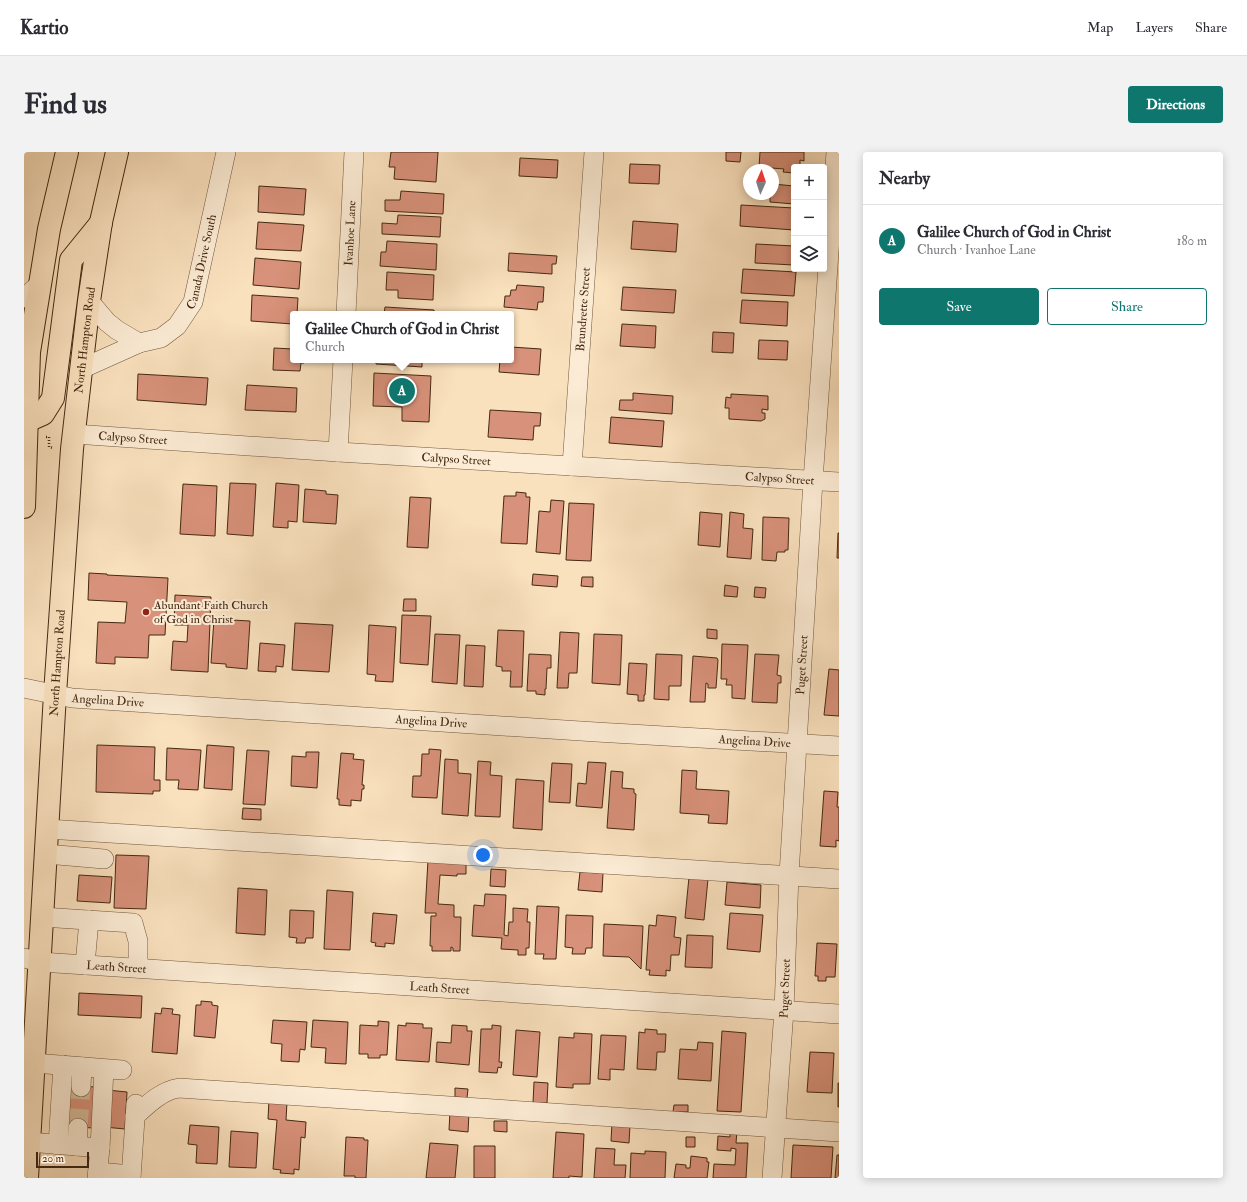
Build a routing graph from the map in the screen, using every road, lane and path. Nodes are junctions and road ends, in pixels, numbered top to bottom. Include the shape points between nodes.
1 (67, 152) edge
2 (117, 152) edge
3 (226, 152) edge
4 (354, 152) edge
5 (594, 152) edge
6 (836, 152) edge
7 (101, 222) junction
8 (41, 283) junction
9 (24, 298) edge
10 (89, 301) junction
11 (346, 311) edge
12 (139, 343) junction
13 (27, 351) edge
14 (343, 363) edge
15 (81, 369) junction
16 (26, 421) edge
17 (74, 434) junction
18 (44, 437) dead end
19 (55, 448) dead end
20 (338, 452) junction
21 (572, 466) junction
22 (813, 481) junction
23 (839, 482) edge
24 (24, 508) edge
25 (24, 688) edge
26 (55, 694) junction
27 (798, 743) junction
28 (839, 746) edge
29 (47, 829) junction
30 (46, 854) junction
31 (104, 859) dead end
32 (789, 876) junction
33 (839, 879) edge
34 (42, 916) junction
35 (89, 920) junction
36 (29, 961) edge
37 (85, 964) junction
38 (138, 968) junction
39 (784, 1010) junction
40 (839, 1014) edge
41 (34, 1063) junction
42 (63, 1065) junction
43 (82, 1067) junction
44 (104, 1068) junction
45 (122, 1070) dead end
46 (81, 1087) tunnel mouth
47 (78, 1128) tunnel mouth
48 (776, 1128) junction
49 (839, 1132) edge
50 (29, 1142) junction
51 (68, 1146) junction
52 (100, 1148) junction
53 (98, 1175) edge
54 (131, 1176) edge
55 (27, 1178) edge
56 (772, 1178) edge

1 - 8 main road via 49,229
2 - 7 main road, North Hampton Road
3 - 12 street, Canada Drive South via 193,302 177,326 161,338
4 - 11 street, Ivanhoe Lane
5 - 21 street, Brundrette Street
6 - 22 street, Puget Street
7 - 10 main road, North Hampton Road
7 - 16 main road via 71,260 53,398 43,414
8 - 9 street
8 - 13 main road
10 - 12 street via 107,322
10 - 15 main road, North Hampton Road
12 - 15 street, Canada Drive South
13 - 16 main road
14 - 20 street
15 - 17 main road, North Hampton Road
16 - 24 main road
17 - 20 street, Calypso Street
17 - 26 main road, North Hampton Road
18 - 19 path via 49,437 49,447
20 - 21 street, Calypso Street
21 - 22 street, Calypso Street
22 - 23 street, Calypso Street
22 - 27 street, Puget Street
25 - 26 street, Angelina Drive
26 - 27 street, Angelina Drive via 72,698
26 - 29 main road, North Hampton Road
27 - 28 street, Angelina Drive
27 - 32 street, Puget Street
29 - 30 main road, North Hampton Road
29 - 32 street
30 - 31 street
30 - 34 main road, North Hampton Road
32 - 33 street
32 - 39 street, Puget Street
34 - 35 street
34 - 36 main road, North Hampton Road
35 - 37 street
35 - 38 street via 133,923 138,941
36 - 37 street, Leath Street
36 - 41 main road, North Hampton Road
37 - 38 street, Leath Street
38 - 39 street, Leath Street
39 - 40 street, Leath Street
39 - 48 street, Puget Street
41 - 42 street
41 - 50 main road, North Hampton Road
42 - 43 street
42 - 51 street
43 - 44 street
43 - 46 street
44 - 45 street
44 - 52 street
47 - 51 street
48 - 49 street
48 - 54 street via 179,1088 170,1089 136,1108
48 - 56 street, Puget Street
50 - 51 street
50 - 55 main road, North Hampton Road
51 - 52 street
52 - 53 street
53 - 54 street

